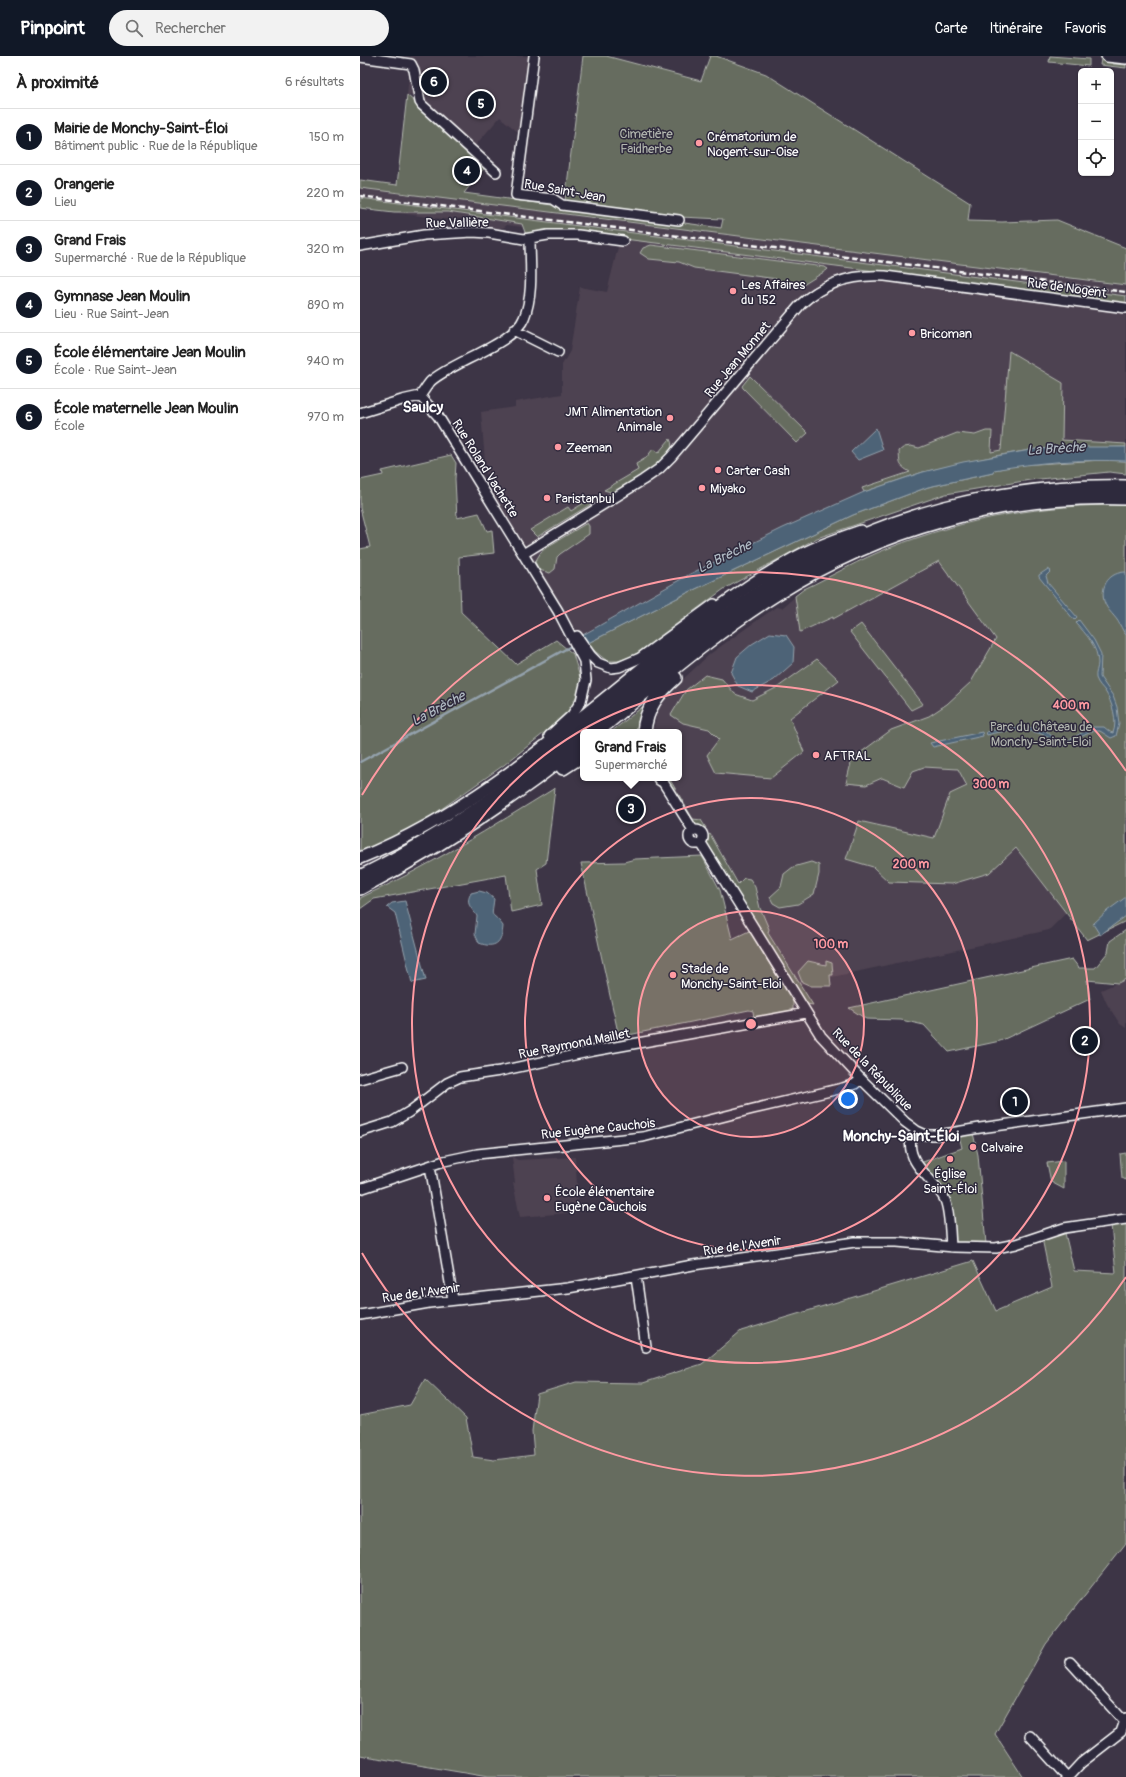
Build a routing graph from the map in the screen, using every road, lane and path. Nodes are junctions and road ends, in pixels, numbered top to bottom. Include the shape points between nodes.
1 (534, 56) edge
2 (1107, 56) edge
3 (360, 57) edge
4 (1126, 58) edge
5 (496, 172) dead end
6 (679, 220) dead end
7 (530, 238) junction
8 (623, 241) dead end
9 (360, 246) edge
10 (1005, 292) joint
11 (1126, 308) edge
12 (514, 330) junction
13 (558, 352) dead end
14 (420, 396) junction
15 (360, 413) edge
16 (1126, 487) edge
17 (1126, 498) edge
18 (934, 512) junction
19 (523, 554) junction
20 (753, 583) junction
21 (775, 595) junction
22 (582, 650) junction
23 (583, 729) edge
24 (600, 729) edge
25 (645, 729) edge
26 (580, 731) edge
27 (580, 744) edge
28 (580, 757) edge
29 (663, 781) edge
30 (482, 792) junction
31 (432, 849) junction
32 (360, 858) edge
33 (360, 878) edge
34 (360, 888) edge
35 (806, 1013) junction
36 (402, 1067) dead end
37 (360, 1079) edge
38 (861, 1079) junction
39 (1126, 1108) edge
40 (902, 1119) junction
41 (917, 1131) junction
42 (360, 1132) edge
43 (910, 1144) junction
44 (430, 1166) junction
45 (360, 1189) edge
46 (1126, 1219) edge
47 (951, 1247) junction
48 (636, 1276) junction
49 (453, 1300) junction
50 (360, 1315) edge
51 (646, 1347) dead end
52 (1070, 1662) dead end
53 (1125, 1725) edge
54 (1030, 1736) dead end
55 (1067, 1777) edge

1 - 6 street, Rue Saint-Jean via 516,195 553,199 562,205
2 - 4 main road
3 - 5 street via 410,64 414,70 422,105
7 - 8 street, Rue Vallière via 578,235
7 - 9 street, Rue Vallière via 521,239 484,232 430,234
7 - 12 street via 528,306 524,318
10 - 11 street, Rue de Nogent
10 - 19 street, Rue Jean Monnet via 877,275 852,277 827,286 797,309 663,466
12 - 13 street
12 - 14 street via 433,380
14 - 15 street
14 - 19 street, Rue Roland Vachette via 438,416
16 - 18 highway via 1034,491 986,499
17 - 21 highway via 1021,504 946,519 853,552
18 - 20 main road via 884,522 824,544 787,562
18 - 23 highway via 853,541 778,580 718,622
19 - 22 street, Rue Roland Vachette
20 - 22 street via 727,596 640,658 623,666 611,668 602,665
20 - 30 main road
21 - 24 highway via 712,639
21 - 25 highway via 663,690 651,706
22 - 30 street via 585,685 576,710 555,732
26 - 33 highway via 512,785 427,841
27 - 31 highway via 500,805
28 - 31 highway via 513,802
29 - 35 street, Rue de la République via 693,830 689,840 694,844 701,843
30 - 32 main road via 414,833
31 - 34 highway
35 - 38 street, Rue de la République via 824,1040
35 - 42 street, Rue Raymond Maillet via 460,1077 447,1083 392,1122
36 - 37 street
38 - 40 street, Rue de la République
38 - 44 street, Rue Eugène Cauchois via 843,1088 652,1136 490,1152
39 - 41 street, Rue de la République via 938,1135 926,1135
40 - 41 street, Rue de la République
40 - 43 street
41 - 43 street
43 - 47 street via 918,1166 945,1200
44 - 45 street, Rue Eugène Cauchois
44 - 49 street
46 - 47 street, Rue de l'Avenir via 1064,1228 1006,1246
47 - 48 street, Rue de l'Avenir via 898,1242 860,1242
48 - 49 street, Rue de l'Avenir via 560,1289
48 - 51 street
49 - 50 street, Rue de l'Avenir
52 - 53 street
53 - 55 street via 1119,1734
54 - 55 street

